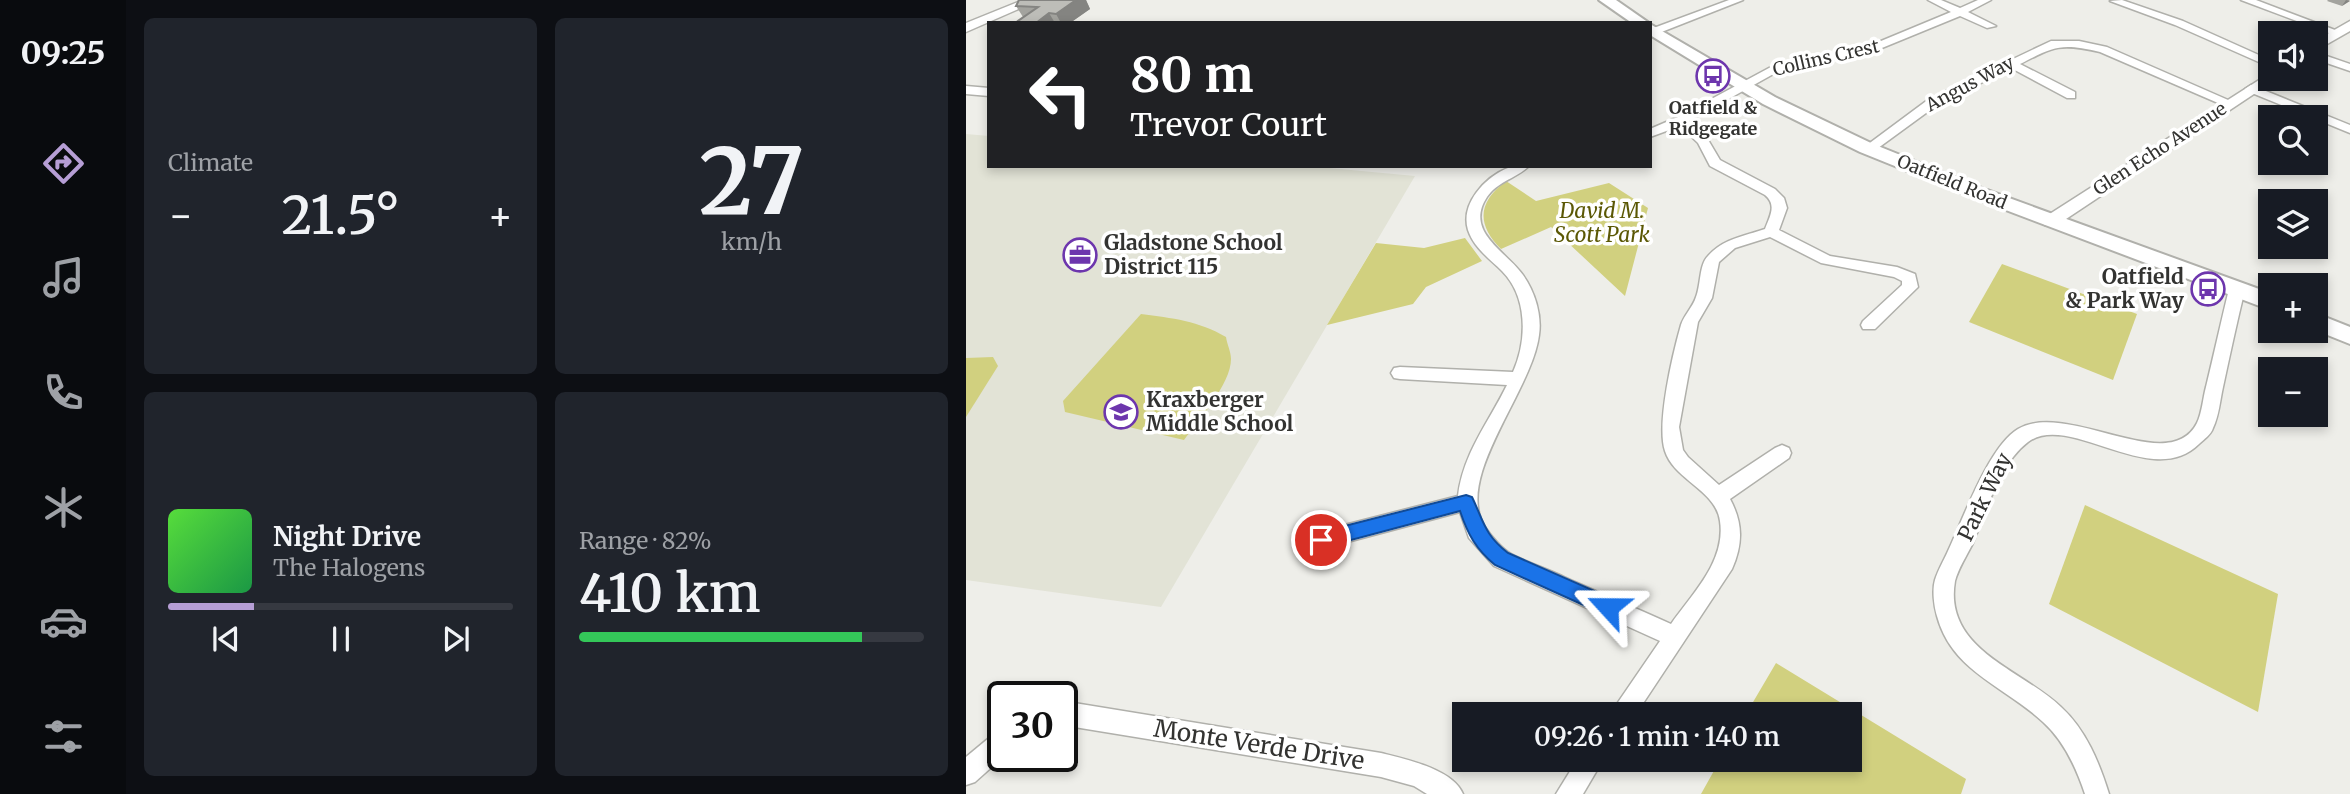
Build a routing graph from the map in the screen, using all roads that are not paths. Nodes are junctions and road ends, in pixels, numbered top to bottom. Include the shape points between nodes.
1 (1033, 0) edge
2 (1606, 0) edge
3 (1738, 0) edge
4 (1933, 0) edge
5 (1986, 0) edge
6 (2246, 0) edge
7 (2115, 1) edge
8 (1959, 12) junction
9 (1639, 21) edge
10 (2350, 25) edge
11 (1652, 26) edge
12 (1991, 26) dead end
13 (966, 28) edge
14 (1652, 29) edge
15 (2338, 33) junction
16 (2328, 39) edge
17 (2258, 59) edge
18 (2328, 60) edge
19 (2010, 63) junction
20 (2350, 68) edge
21 (1743, 84) junction
22 (2258, 85) edge
23 (2251, 89) junction
24 (966, 90) edge
25 (987, 92) edge
26 (2071, 95) dead end
27 (2229, 103) junction
28 (1683, 122) junction
29 (2350, 129) edge
30 (1652, 133) edge
31 (1869, 148) junction
32 (1496, 170) edge
33 (2050, 221) junction
34 (1771, 232) junction
35 (2237, 289) junction
36 (2258, 297) edge
37 (1869, 325) dead end
38 (2328, 327) edge
39 (2350, 336) edge
40 (1400, 373) dead end
41 (1518, 379) junction
42 (1782, 453) dead end
43 (1718, 496) junction
44 (1466, 502) junction
45 (1321, 540) dead end
46 (1674, 636) junction
47 (1630, 702) edge
48 (1078, 716) edge
49 (987, 755) edge
50 (1583, 772) edge
51 (966, 773) edge
52 (1451, 794) edge
53 (1569, 794) edge
54 (2096, 794) edge

1 - 13 street
2 - 9 main road, Oatfield Road
3 - 11 street
4 - 8 street
5 - 8 street, Collins Crest
6 - 15 street
7 - 17 street via 2179,23
8 - 12 street
8 - 21 street, Collins Crest via 1884,45 1788,64
10 - 15 street
14 - 21 main road, Oatfield Road
15 - 16 street
18 - 20 street
19 - 26 street
19 - 27 street, Angus Way via 2051,44 2079,44 2102,49
19 - 31 street, Angus Way via 1933,102
21 - 28 street, Collins Crest
21 - 31 main road, Oatfield Road
22 - 23 street, Glen Echo Avenue
23 - 27 street, Glen Echo Avenue
23 - 29 street
24 - 25 street
27 - 33 street, Glen Echo Avenue
28 - 30 street, Collins Crest
28 - 34 street via 1703,141 1708,167 1759,185 1777,198 1780,208
31 - 33 main road, Oatfield Road
32 - 41 street via 1475,205 1473,219 1482,242 1512,272 1528,301 1531,337
33 - 35 main road, Oatfield Road
34 - 37 street via 1826,260 1910,278 1910,287
34 - 43 street via 1730,245 1712,260 1704,298 1690,322 1670,438 1681,463
35 - 36 main road, Oatfield Road
35 - 54 street, Park Way via 2200,435 2181,447 2153,452 2061,428 2019,437 2003,454 1945,581 1943,603 1959,644 1987,672 2045,708 2064,728 2081,752
38 - 39 main road
40 - 41 street
41 - 44 street via 1472,466
42 - 43 street
43 - 46 street via 1730,518 1730,550 1722,569
44 - 45 street
44 - 46 street via 1476,533 1501,559
46 - 47 street
48 - 52 street, Monte Verde Drive via 1381,765 1419,775
49 - 51 street
50 - 53 street

